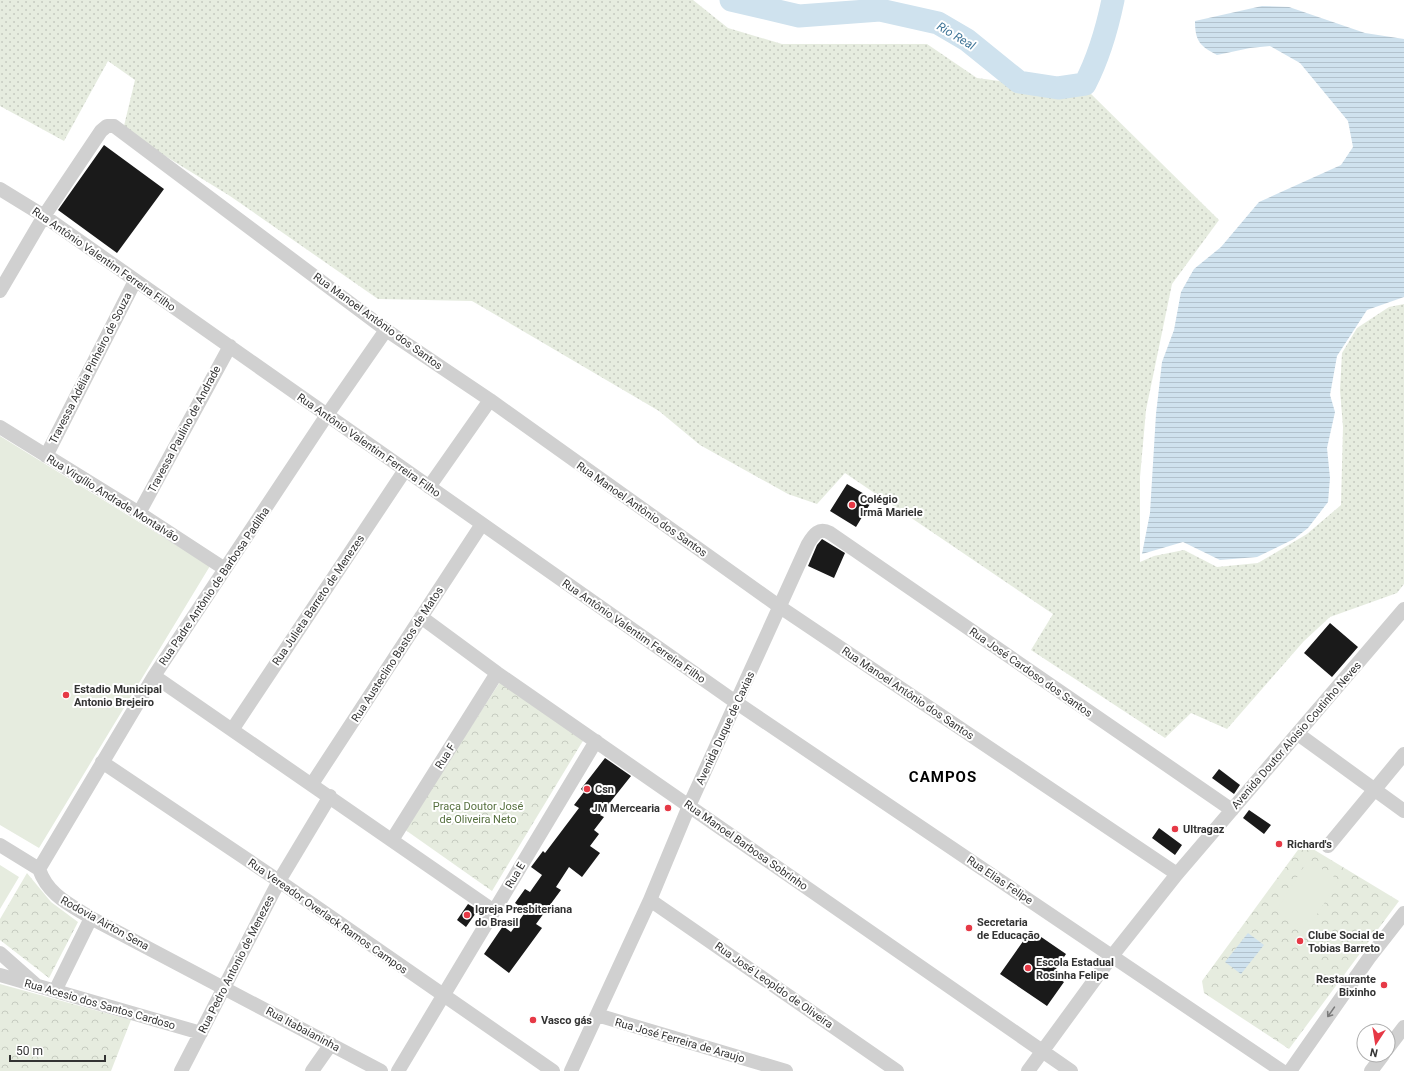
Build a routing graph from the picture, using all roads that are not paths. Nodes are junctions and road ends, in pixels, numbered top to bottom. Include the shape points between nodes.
1 (0, 189) edge
2 (44, 216) junction
3 (135, 281) junction
4 (0, 291) edge
5 (386, 330) junction
6 (230, 346) junction
7 (490, 400) junction
8 (328, 415) junction
9 (0, 427) edge
10 (46, 456) junction
11 (405, 470) junction
12 (429, 487) junction
13 (139, 513) junction
14 (482, 524) junction
15 (830, 533) joint
16 (226, 569) junction
17 (780, 607) junction
18 (421, 618) junction
19 (1401, 618) edge
20 (497, 673) junction
21 (154, 676) junction
22 (736, 703) junction
23 (232, 730) junction
24 (1298, 734) junction
25 (596, 741) junction
26 (1404, 754) edge
27 (102, 762) junction
28 (312, 784) junction
29 (1374, 790) junction
30 (330, 796) junction
31 (689, 806) junction
32 (1232, 810) junction
33 (1404, 811) edge
34 (392, 840) junction
35 (0, 845) edge
36 (1328, 846) dead end
37 (39, 869) junction
38 (1177, 874) junction
39 (279, 881) junction
40 (650, 900) junction
41 (494, 911) junction
42 (1404, 913) edge
43 (91, 918) junction
44 (0, 953) edge
45 (1112, 956) junction
46 (0, 975) edge
47 (37, 985) junction
48 (224, 986) junction
49 (55, 991) junction
50 (444, 996) junction
51 (597, 1015) junction
52 (1404, 1027) edge
53 (201, 1033) junction
54 (1396, 1038) edge
55 (331, 1044) junction
56 (1044, 1051) junction
57 (181, 1071) edge
58 (312, 1071) edge
59 (381, 1071) edge
60 (398, 1071) edge
61 (553, 1071) edge
62 (571, 1071) edge
63 (786, 1071) edge
64 (897, 1071) edge
65 (1028, 1071) edge
66 (1071, 1071) edge
67 (1282, 1071) edge
68 (1290, 1071) edge

1 - 2 street, Rua Antônio Valentim Ferreira Filho
2 - 3 street, Rua Antônio Valentim Ferreira Filho
2 - 4 street
2 - 5 street, Rua Manoel Antônio dos Santos via 101,131 108,126 118,128
3 - 6 street, Rua Antônio Valentim Ferreira Filho
3 - 10 street, Travessa Adélia Pinheiro de Souza
5 - 7 street, Rua Manoel Antônio dos Santos
5 - 8 street, Rua Padre Antônio de Barbosa Padilha
6 - 8 street, Rua Antônio Valentim Ferreira Filho
6 - 13 street, Travessa Paulino de Andrade
7 - 12 street
7 - 17 street, Rua Manoel Antônio dos Santos
8 - 11 street, Rua Antônio Valentim Ferreira Filho
8 - 16 street, Rua Padre Antônio de Barbosa Padilha
9 - 10 street, Rua Virgílio Andrade Montalvão
10 - 13 street, Rua Virgílio Andrade Montalvão
11 - 12 street, Rua Antônio Valentim Ferreira Filho
11 - 23 street, Rua Julieta Barreto de Menezes
12 - 14 street, Rua Antônio Valentim Ferreira Filho
13 - 16 street, Rua Virgílio Andrade Montalvão
14 - 18 street, Rua Austeclino Bastos de Matos
14 - 22 street, Rua Antônio Valentim Ferreira Filho
15 - 17 street, Avenida Duque de Caxias via 822,530 814,534
15 - 32 street, Rua José Cardoso dos Santos
16 - 21 street, Rua Padre Antônio de Barbosa Padilha
17 - 22 street, Avenida Duque de Caxias
17 - 38 street, Rua Manoel Antônio dos Santos
18 - 20 street, Rua Manoel Barbosa Sobrinho
18 - 28 street, Rua Austeclino Bastos de Matos
19 - 24 street, Avenida Doutor Aloisio Coutinho Neves
20 - 25 street, Rua Manoel Barbosa Sobrinho
20 - 34 street, Rua F
21 - 23 street
21 - 27 street, Rua Padre Antônio de Barbosa Padilha
22 - 31 street, Avenida Duque de Caxias
22 - 45 street, Rua Elias Felipe
23 - 28 street
24 - 29 street
24 - 32 street, Avenida Doutor Aloisio Coutinho Neves
25 - 31 street, Rua Manoel Barbosa Sobrinho
25 - 41 street, Rua E
26 - 29 street
27 - 37 street, Rua Padre Antônio de Barbosa Padilha
27 - 39 street, Rua Vereador Overlack Ramos Campos
28 - 30 street
29 - 33 street
29 - 36 street
30 - 34 street
30 - 39 street, Rua Pedro Antonio de Menezes
31 - 40 street, Avenida Duque de Caxias
31 - 56 street, Rua Manoel Barbosa Sobrinho
32 - 38 street, Avenida Doutor Aloisio Coutinho Neves
34 - 41 street
35 - 37 street
37 - 43 street, Rodovia Airton Sena via 42,879 53,894
38 - 45 street, Avenida Doutor Aloisio Coutinho Neves
39 - 48 street, Rua Pedro Antonio de Menezes
39 - 50 street, Rua Vereador Overlack Ramos Campos
40 - 51 street, Avenida Duque de Caxias
40 - 64 street, Rua José Leopldo de Oliveira
41 - 50 street, Rua E
42 -> 68 street via 1369,958
43 - 48 street, Rodovia Airton Sena
43 - 49 street
44 - 47 street
45 - 56 street, Avenida Doutor Aloisio Coutinho Neves
45 - 67 street, Rua Elias Felipe
46 - 47 street, Rua Acesio dos Santos Cardoso
47 - 49 street, Rua Acesio dos Santos Cardoso
48 - 53 street, Rua Pedro Antonio de Menezes
48 - 55 street, Rua Itabaianinha
49 - 53 street, Rua Acesio dos Santos Cardoso
50 - 60 street, Rua E
50 - 61 street, Rua Vereador Overlack Ramos Campos
51 - 62 street, Avenida Duque de Caxias
51 - 63 street, Rua José Ferreira de Araujo
52 - 54 street
53 - 57 street, Rua Pedro Antonio de Menezes
55 - 58 street
55 - 59 street, Rua Itabaianinha
56 - 65 street, Avenida Doutor Aloisio Coutinho Neves
56 - 66 street, Rua Manoel Barbosa Sobrinho

